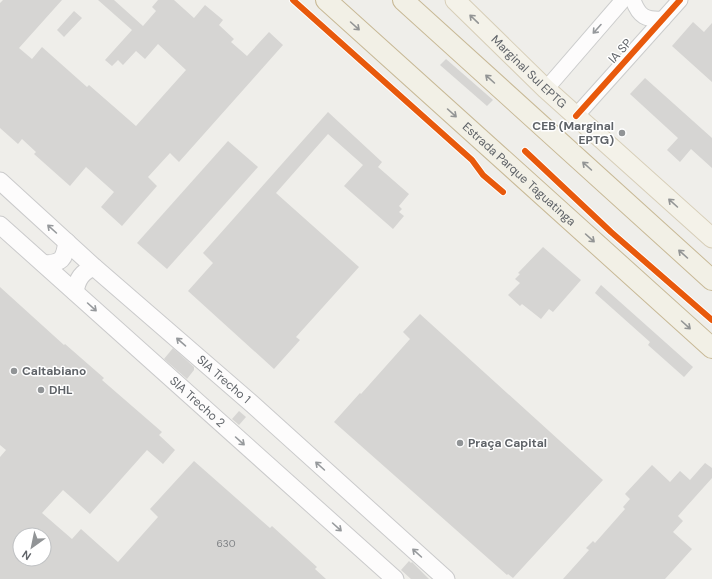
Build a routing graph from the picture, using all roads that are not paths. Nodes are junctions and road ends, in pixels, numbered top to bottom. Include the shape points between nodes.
1 (326, 0) edge
2 (403, 0) edge
3 (455, 0) edge
4 (623, 0) edge
5 (633, 0) edge
6 (680, 0) edge
7 (663, 19) junction
8 (546, 89) junction
9 (576, 116) junction
10 (0, 181) edge
11 (0, 225) edge
12 (712, 238) edge
13 (67, 242) junction
14 (44, 264) junction
15 (94, 267) junction
16 (712, 280) edge
17 (75, 292) junction
18 (712, 348) edge
19 (395, 579) edge
20 (446, 579) edge

1 -> 18 highway, Estrada Parque Taguatinga
16 -> 2 highway
8 -> 3 main road, Marginal Sul EPTG
4 -> 8 street
5 - 7 street via 640,14 648,19
6 - 7 street, IA SP
7 - 9 street, IA SP
8 - 9 main road, Marginal Sul EPTG
12 -> 9 main road, Marginal Sul EPTG
13 -> 10 main road, SIA Trecho 1
11 - 14 main road, SIA Trecho 2
13 - 14 main road via 62,259 56,264
13 - 15 main road, SIA Trecho 1
14 - 17 main road, SIA Trecho 2
15 - 17 main road via 81,276 76,283
20 -> 15 main road, SIA Trecho 1 via 251,403
17 -> 19 main road, SIA Trecho 2

